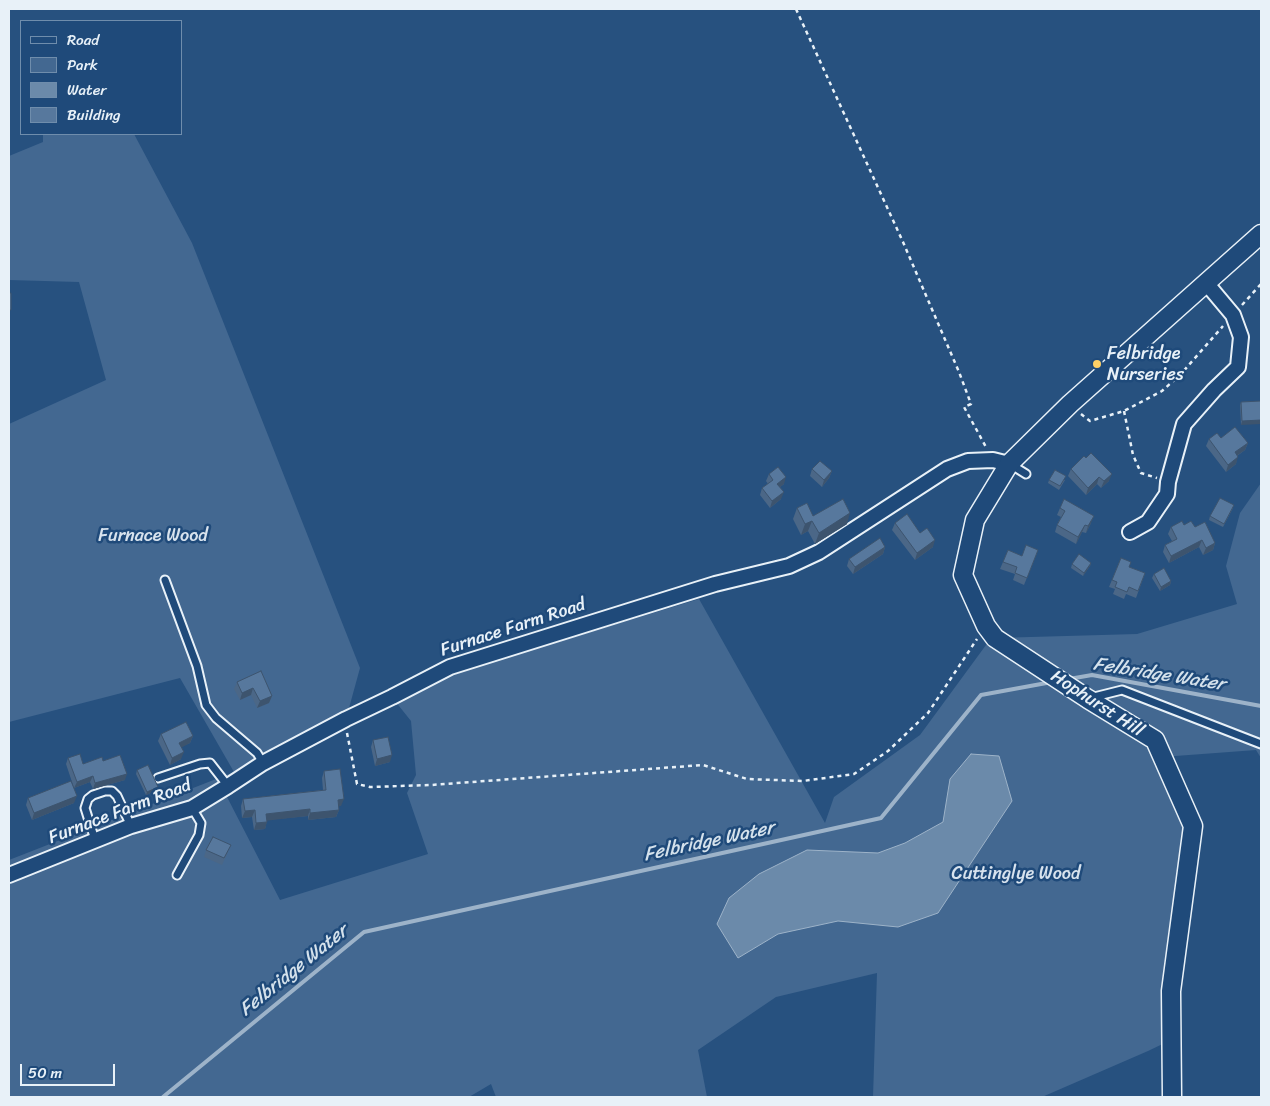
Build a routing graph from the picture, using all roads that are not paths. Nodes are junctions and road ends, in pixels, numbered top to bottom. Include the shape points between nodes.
1 (1261, 234) edge
2 (1207, 284) junction
3 (1001, 462) junction
4 (1026, 474) dead end
5 (1130, 532) dead end
6 (165, 580) dead end
7 (1088, 699) junction
8 (1261, 744) edge
9 (263, 763) junction
10 (158, 778) dead end
11 (228, 786) junction
12 (192, 808) junction
13 (131, 826) junction
14 (95, 840) junction
15 (177, 874) dead end
16 (9, 875) edge
17 (1172, 1097) edge

1 - 2 street, Hophurst Hill
2 - 3 street, Hophurst Hill
2 - 5 street via 1233,315 1241,337 1238,367 1184,424 1167,494 1148,522
3 - 4 lane
3 - 7 street, Hophurst Hill via 975,520 963,575 986,626 995,638
3 - 9 street, Furnace Farm Road via 968,461 948,468 819,552 789,566 715,584 450,667
6 - 9 lane via 197,666 206,705 216,718 257,753
7 - 8 lane via 1122,690
7 - 17 street, Hophurst Hill via 1154,740 1193,826 1170,991
9 - 11 street, Furnace Farm Road
10 - 11 lane via 210,763
11 - 12 street, Furnace Farm Road
12 - 13 street, Furnace Farm Road
12 - 15 lane via 202,823 199,835
13 - 14 street, Furnace Farm Road
13 - 14 lane via 112,791 93,795 85,808
14 - 16 street, Furnace Farm Road

